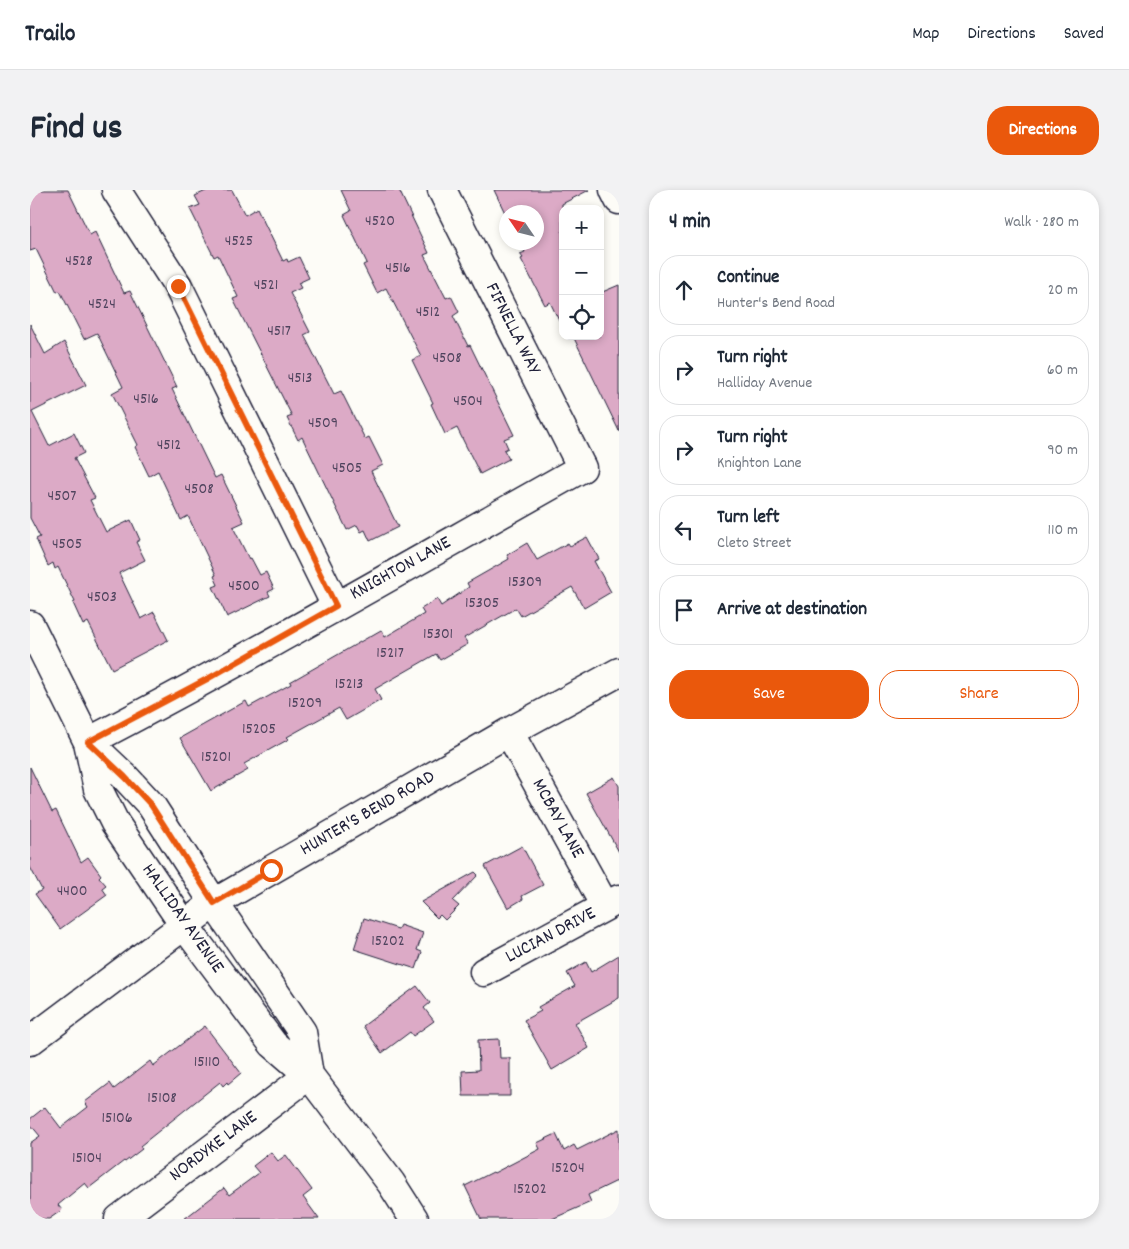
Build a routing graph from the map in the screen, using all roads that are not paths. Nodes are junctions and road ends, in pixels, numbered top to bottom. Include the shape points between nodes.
1 (116, 190) edge
2 (442, 190) edge
3 (614, 190) edge
4 (619, 200) edge
5 (582, 468) joint
6 (336, 606) junction
7 (30, 625) edge
8 (619, 672) edge
9 (509, 732) junction
10 (88, 742) junction
11 (214, 903) junction
12 (612, 903) edge
13 (184, 925) junction
14 (484, 972) dead end
15 (30, 1041) edge
16 (309, 1075) junction
17 (119, 1219) edge
18 (414, 1219) edge

1 - 6 street via 178,286
2 - 5 street, FIFNELLA WAY
3 - 4 street
5 - 6 street, KNIGHTON LANE
6 - 10 street, KNIGHTON LANE
7 - 10 street, HALLIDAY AVENUE
8 - 9 street, HUNTER'S BEND ROAD
9 - 11 street, HUNTER'S BEND ROAD
9 - 12 street, MCBAY LANE
10 - 11 street, HALLIDAY AVENUE via 151,805
10 - 13 street, HALLIDAY AVENUE via 98,789 115,823
11 - 13 street, HUNTER'S BEND ROAD
11 - 16 street, HALLIDAY AVENUE via 302,1032
12 - 14 street, LUCIAN DRIVE
13 - 15 street, HUNTER'S BEND ROAD
13 - 16 street, HALLIDAY AVENUE via 273,1044
16 - 17 street, NORDYKE LANE
16 - 18 street, HALLIDAY AVENUE via 391,1183

